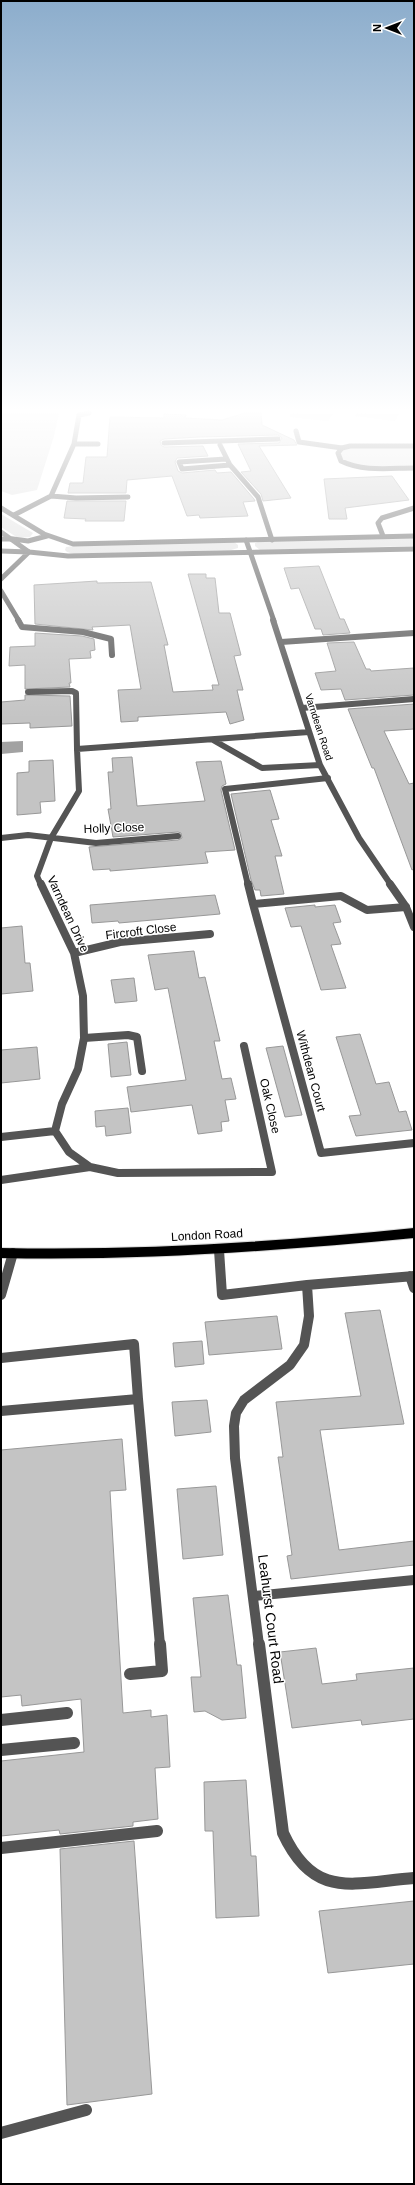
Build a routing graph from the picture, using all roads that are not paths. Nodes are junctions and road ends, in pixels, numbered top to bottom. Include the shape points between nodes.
1 (14, 515) edge
2 (264, 515) edge
3 (392, 515) edge
4 (1, 532) edge
5 (47, 536) junction
6 (383, 536) junction
7 (414, 536) edge
8 (1, 539) edge
9 (12, 539) junction
10 (246, 540) junction
11 (272, 540) junction
12 (61, 542) junction
13 (414, 549) edge
14 (1, 551) edge
15 (29, 552) junction
16 (47, 554) junction
17 (251, 554) junction
18 (1, 579) edge
19 (1, 591) edge
20 (414, 633) edge
21 (281, 642) junction
22 (112, 655) dead end
23 (28, 692) dead end
24 (414, 698) edge
25 (302, 708) junction
26 (309, 732) junction
27 (212, 739) junction
28 (77, 750) junction
29 (320, 765) junction
30 (328, 778) junction
31 (178, 836) dead end
32 (1, 838) edge
33 (51, 838) junction
34 (253, 904) junction
35 (406, 906) junction
36 (414, 927) edge
37 (210, 934) dead end
38 (74, 953) junction
39 (84, 1038) junction
40 (244, 1046) dead end
41 (142, 1071) dead end
42 (56, 1131) junction
43 (1, 1137) edge
44 (414, 1142) edge
45 (90, 1167) junction
46 (1, 1180) edge
47 (414, 1233) edge
48 (218, 1250) junction
49 (7, 1253) edge
50 (412, 1276) edge
51 (307, 1285) junction
52 (414, 1288) edge
53 (1, 1295) edge
54 (1, 1358) edge
55 (138, 1399) junction
56 (1, 1411) edge
57 (414, 1580) edge
58 (252, 1596) junction
59 (130, 1674) dead end
60 (67, 1713) dead end
61 (1, 1720) edge
62 (74, 1743) dead end
63 (1, 1750) edge
64 (158, 1831) dead end
65 (1, 1848) edge
66 (414, 1878) edge
67 (86, 2110) dead end
68 (1, 2133) edge

1 - 5 street
2 - 11 street
3 - 6 street via 382,518 378,523
4 - 9 street
5 - 9 street via 28,541
5 - 12 street
6 - 7 street
6 - 11 street
8 - 9 street
9 - 15 street
10 - 11 street
10 - 12 street
10 - 17 street, Varndean Road
12 - 16 street
13 - 17 street
14 - 15 street
15 - 16 street
15 - 18 street
16 - 17 street
17 - 21 street, Varndean Road
19 - 22 street via 22,627 83,632 111,639
20 - 21 street
21 - 25 street, Varndean Road
23 - 28 street, Varndean Drive via 76,693
24 - 25 street
25 - 26 street, Varndean Road
26 - 27 street
26 - 29 street, Varndean Road
27 - 28 street
27 - 29 street via 262,768
28 - 33 street, Varndean Drive via 79,791
29 - 30 street, Varndean Road
30 - 34 street, Withdean Court via 225,789
30 - 35 street, Varndean Road via 359,838
31 - 33 street, Holly Close via 96,843
32 - 33 street, Holly Close via 28,835
33 - 38 street, Varndean Drive via 37,876
34 - 35 street via 341,896 367,910
34 - 44 street, Withdean Court via 320,1153
35 - 36 street, Varndean Road
37 - 38 street, Fircroft Close via 120,942
38 - 39 street, Varndean Drive via 83,996
39 - 41 street via 128,1035 137,1037
39 - 42 street, Varndean Drive via 78,1070 62,1104
40 - 45 street, Oak Close via 272,1172 118,1173
42 - 43 street
42 - 45 street via 69,1152
45 - 46 street
47 - 48 highway, London Road
48 - 49 highway, London Road
48 - 51 street via 222,1295
49 - 53 street
50 - 51 street
50 - 52 street
51 - 58 street, Leahurst Court Road via 310,1323 302,1350 293,1362 249,1394 239,1407 235,1420 235,1458
54 - 55 street via 134,1344
55 - 56 street
55 - 59 street via 162,1671
57 - 58 street
58 - 66 street, Leahurst Court Road via 283,1834 290,1848 306,1869 321,1879 337,1884
60 - 61 street
62 - 63 street
64 - 65 street
67 - 68 street

